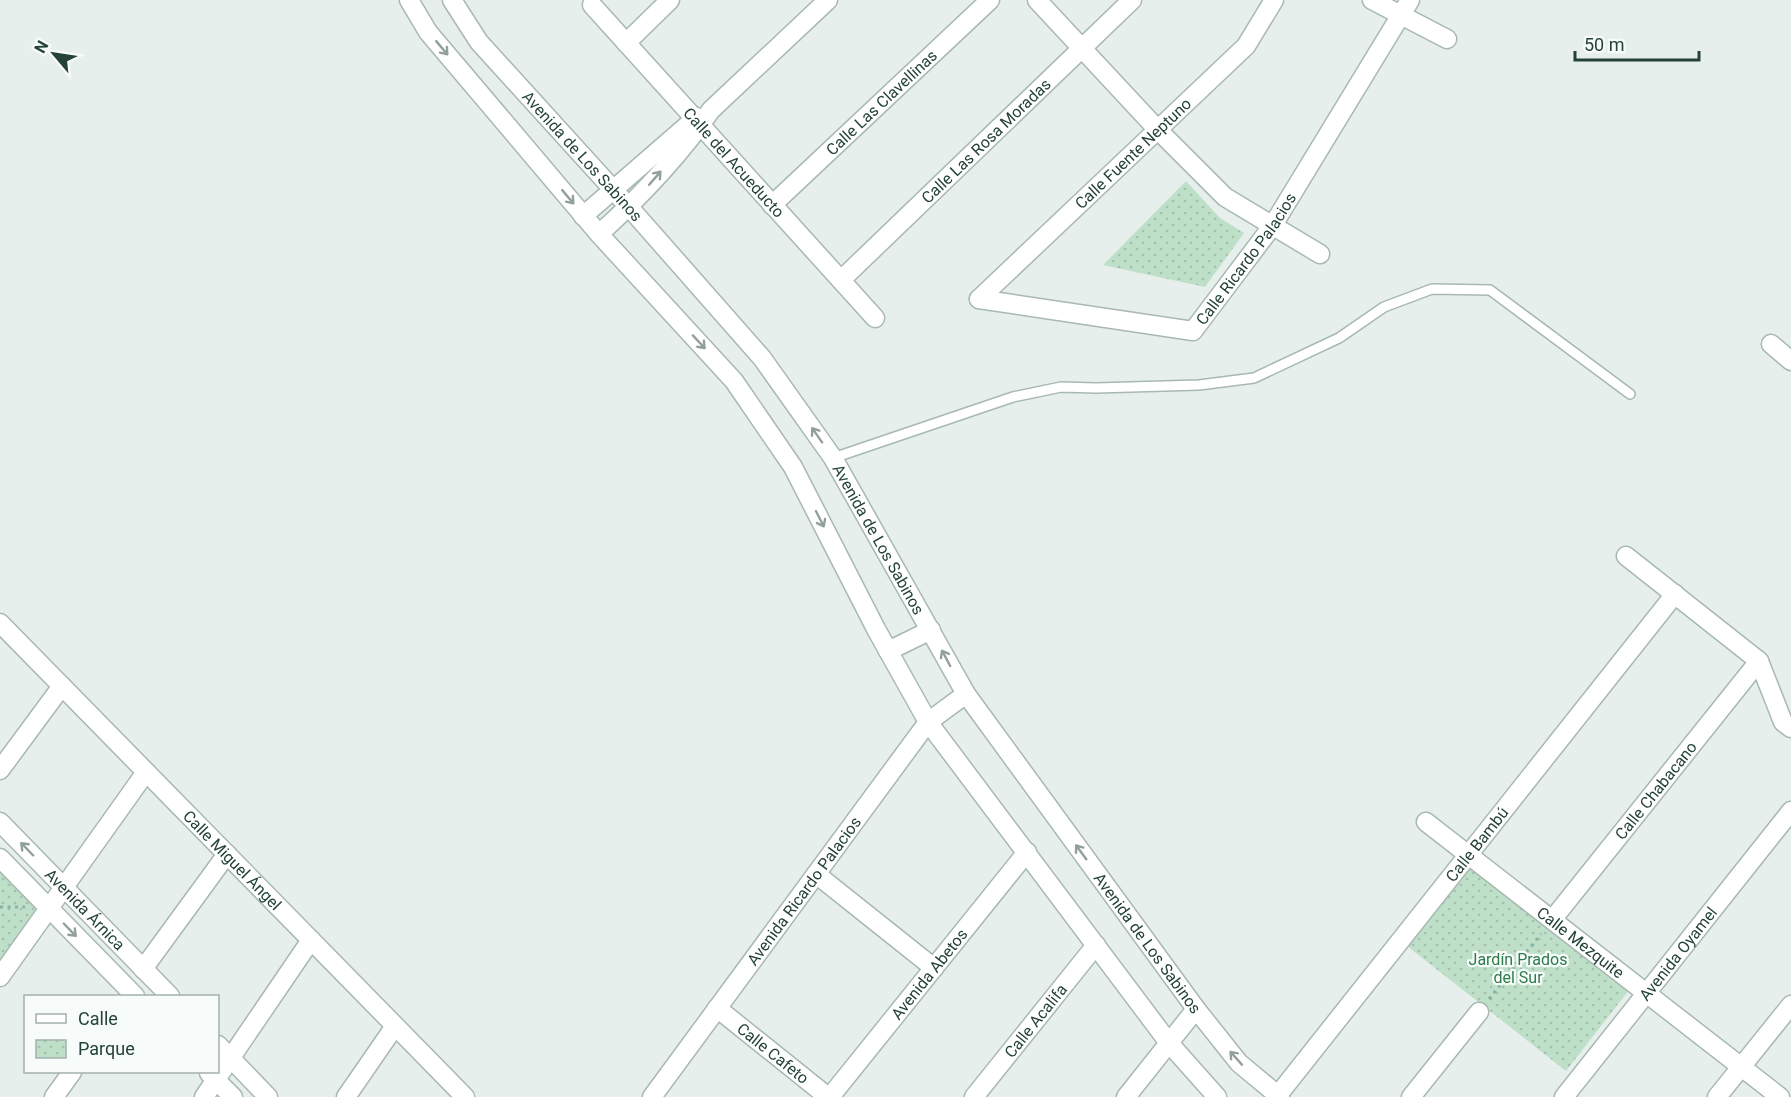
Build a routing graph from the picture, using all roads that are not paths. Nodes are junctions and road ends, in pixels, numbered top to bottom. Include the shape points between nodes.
1 (409, 0) edge
2 (452, 0) edge
3 (670, 0) edge
4 (828, 0) edge
5 (990, 0) edge
6 (1037, 0) edge
7 (1132, 0) edge
8 (1274, 0) edge
9 (1372, 0) edge
10 (592, 5) dead end
11 (1406, 8) edge
12 (1447, 39) dead end
13 (626, 43) junction
14 (1081, 48) junction
15 (697, 122) junction
16 (1158, 130) junction
17 (613, 189) junction
18 (772, 205) junction
19 (629, 207) junction
20 (583, 216) junction
21 (1273, 225) junction
22 (599, 234) junction
23 (1320, 254) dead end
24 (841, 280) junction
25 (979, 299) joint
26 (875, 318) dead end
27 (1771, 344) dead end
28 (1791, 361) edge
29 (1630, 394) dead end
30 (833, 458) junction
31 (1626, 556) dead end
32 (1675, 594) junction
33 (0, 623) edge
34 (931, 630) junction
35 (888, 651) junction
36 (1758, 661) junction
37 (62, 686) junction
38 (966, 694) junction
39 (928, 722) junction
40 (1791, 728) edge
41 (0, 770) edge
42 (146, 772) junction
43 (1791, 811) edge
44 (0, 822) edge
45 (1426, 822) dead end
46 (1027, 852) junction
47 (227, 854) junction
48 (1468, 855) junction
49 (0, 858) edge
50 (816, 874) junction
51 (64, 887) junction
52 (49, 908) junction
53 (1552, 920) junction
54 (311, 940) junction
55 (1096, 945) junction
56 (933, 968) junction
57 (143, 969) junction
58 (0, 977) edge
59 (1646, 993) junction
60 (129, 994) edge
61 (169, 995) edge
62 (1791, 1005) edge
63 (717, 1008) junction
64 (1196, 1009) junction
65 (1479, 1012) road end
66 (395, 1026) junction
67 (1169, 1043) junction
68 (224, 1052) edge
69 (1741, 1067) junction
70 (71, 1073) edge
71 (212, 1076) edge
72 (1279, 1096) edge
73 (54, 1097) edge
74 (204, 1097) edge
75 (233, 1097) edge
76 (268, 1097) edge
77 (346, 1097) edge
78 (465, 1097) edge
79 (652, 1097) edge
80 (829, 1097) edge
81 (974, 1097) edge
82 (1126, 1097) edge
83 (1217, 1097) edge
84 (1411, 1097) edge
85 (1564, 1097) edge
86 (1717, 1097) edge
87 (1780, 1097) edge

1 -> 20 street via 428,32
2 - 17 street, Avenida de Los Sabinos via 480,42
3 - 13 street
4 - 15 street
5 - 18 street, Calle Las Clavellinas
6 - 14 street
7 - 14 street, Calle Las Rosa Moradas
8 - 16 street, Calle Fuente Neptuno via 1246,46
9 - 11 street
10 - 13 street, Calle del Acueducto
11 - 12 street
11 - 21 street, Calle Ricardo Palacios
13 - 15 street, Calle del Acueducto
14 - 16 street
14 - 24 street, Calle Las Rosa Moradas
15 - 17 street
15 - 18 street, Calle del Acueducto
19 -> 15 street
16 - 21 street via 1225,197
16 - 25 street, Calle Fuente Neptuno
17 - 19 street, Avenida de Los Sabinos
17 - 20 street
18 - 24 street, Calle del Acueducto
19 - 22 street
30 -> 19 street, Avenida de Los Sabinos via 762,358
20 - 22 street
21 - 23 street
21 - 25 street, Calle Ricardo Palacios via 1193,331
22 -> 35 street via 734,381 793,467
24 - 26 street, Calle del Acueducto
27 - 28 street
29 - 30 lane via 1490,290 1432,290 1384,307 1339,338 1254,378 1199,385 1061,387 1013,397
30 - 34 street, Avenida de Los Sabinos
31 - 32 street
32 - 36 street
32 - 48 street, Calle Bambú
33 - 37 street, Calle Miguel Ángel
34 - 35 street
38 -> 34 street, Avenida de Los Sabinos
35 - 39 street
36 - 40 street via 1783,722
36 - 53 street, Calle Chabacano
37 - 41 street
37 - 42 street, Calle Miguel Ángel
38 - 39 street, Avenida Ricardo Palacios
64 -> 38 street, Avenida de Los Sabinos
39 - 46 street
39 - 50 street, Avenida Ricardo Palacios
42 - 47 street, Calle Miguel Ángel
42 - 51 street
43 - 59 street, Avenida Oyamel
51 -> 44 street, Avenida Árnica
45 - 48 street, Calle Mezquite
46 - 55 street
46 - 56 street, Avenida Abetos
47 - 54 street, Calle Miguel Ángel
47 - 57 street
48 - 53 street, Calle Mezquite
48 - 72 street, Calle Bambú
49 - 52 street, Avenida Árnica
50 - 56 street
50 - 63 street, Avenida Ricardo Palacios
51 - 52 street
51 - 57 street, Avenida Árnica
52 - 58 street
52 -> 60 street, Avenida Árnica
53 - 59 street, Calle Mezquite
54 - 66 street, Calle Miguel Ángel
54 - 68 street
55 - 67 street
55 - 81 street, Calle Acalifa
56 - 80 street, Avenida Abetos
57 - 61 street, Avenida Árnica
59 - 69 street, Calle Mezquite
59 - 85 street, Avenida Oyamel
62 - 69 street
63 - 79 street, Avenida Ricardo Palacios
63 - 80 street, Calle Cafeto
64 - 67 street
72 -> 64 street, Avenida de Los Sabinos via 1239,1062
65 - 84 street
66 - 77 street
66 - 78 street, Calle Miguel Ángel
67 - 82 street
67 - 83 street
68 - 76 street
69 - 86 street
69 - 87 street, Calle Mezquite
70 - 73 street
71 - 74 street
71 - 75 street

